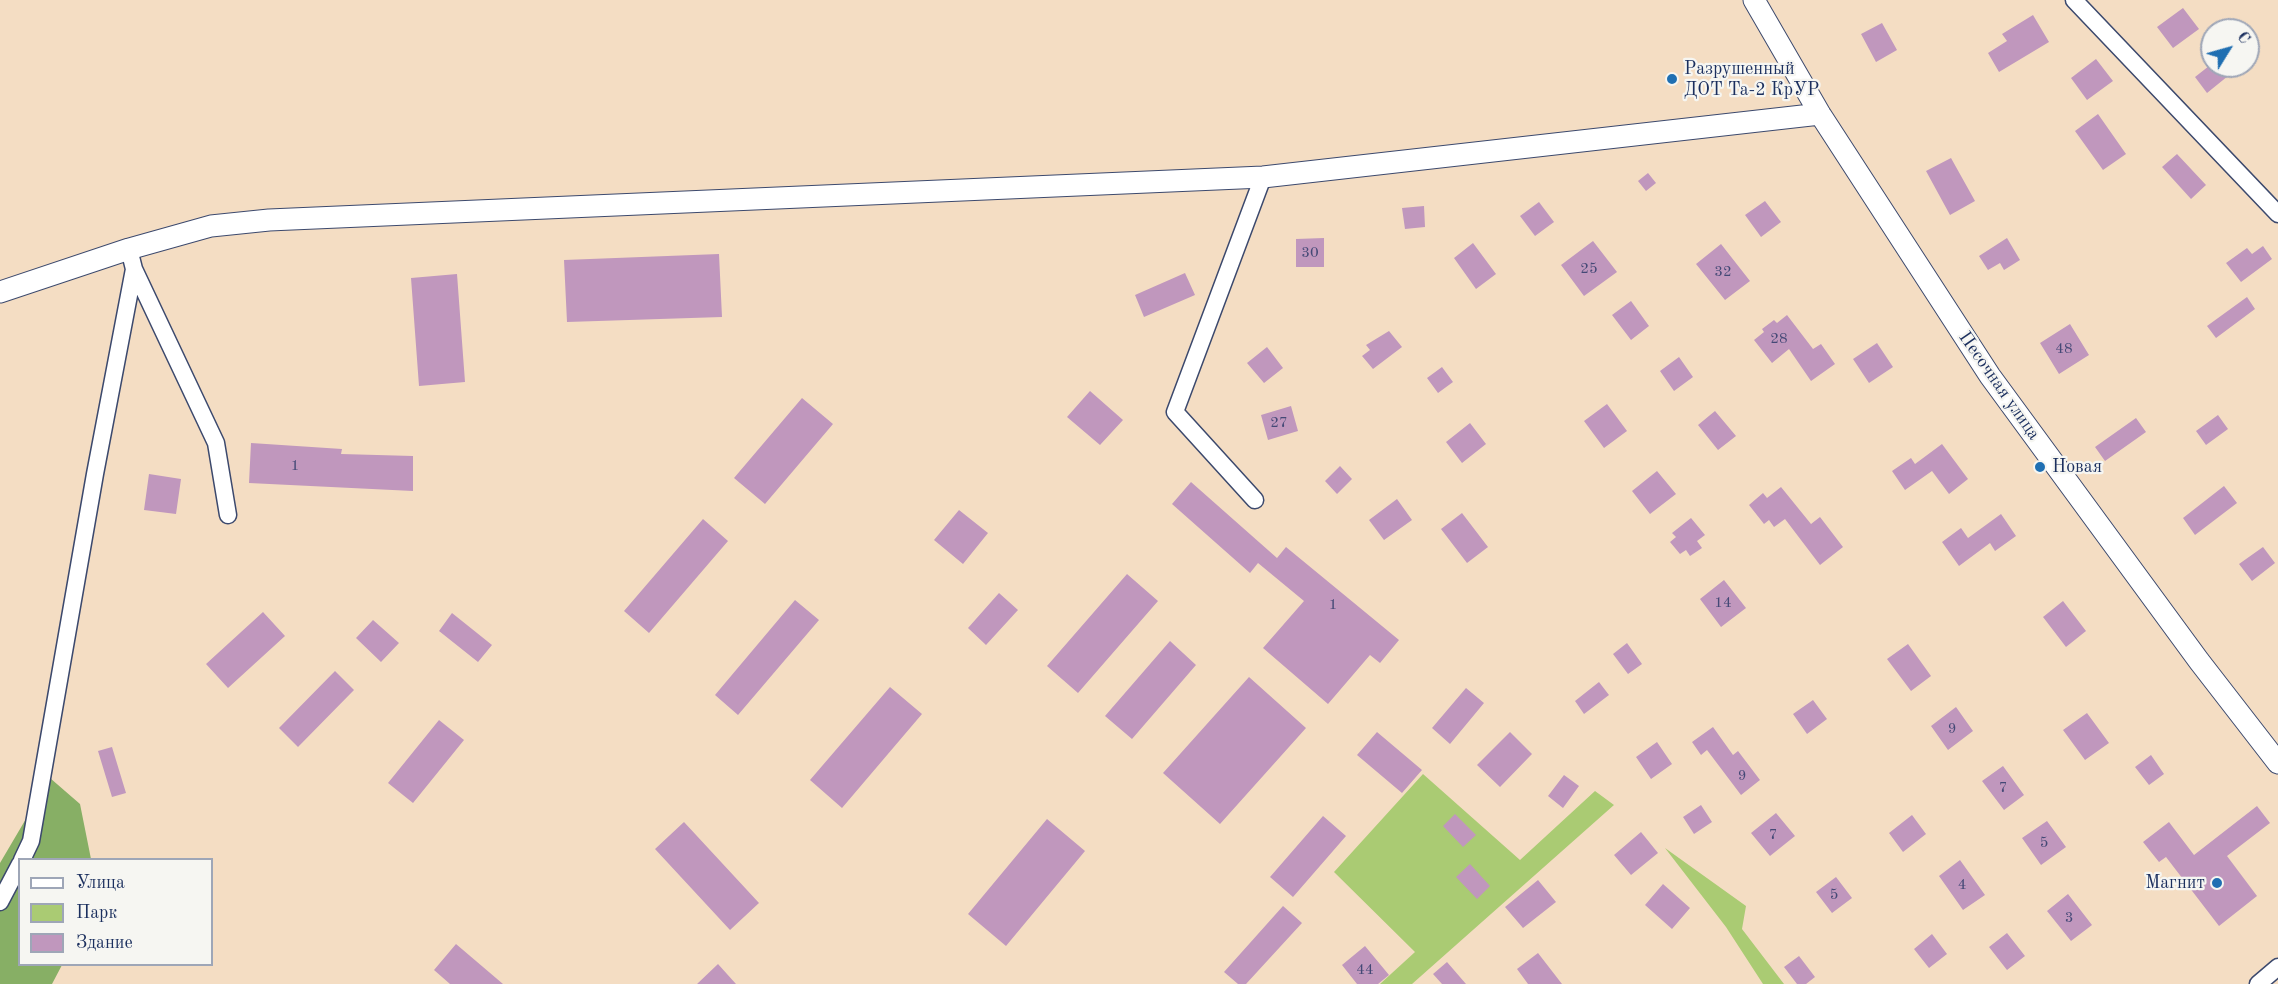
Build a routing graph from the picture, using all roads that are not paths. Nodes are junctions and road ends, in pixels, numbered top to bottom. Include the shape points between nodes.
1 (1754, 0) edge
2 (2074, 0) edge
3 (1820, 114) junction
4 (1263, 177) junction
5 (2278, 214) edge
6 (131, 259) junction
7 (0, 292) edge
8 (1255, 500) dead end
9 (228, 515) dead end
10 (2278, 763) edge
11 (23, 858) edge
12 (18, 868) edge
13 (0, 902) edge
14 (2278, 967) edge
15 (2258, 984) edge

1 - 3 street, Песочная улица
2 - 5 street
3 - 4 street
3 - 10 street, Песочная улица via 1990,375
4 - 6 street via 269,220 212,226
4 - 8 street via 1175,412
6 - 7 street
6 - 9 street via 216,443
6 - 11 street via 31,841
12 - 13 street
14 - 15 street

